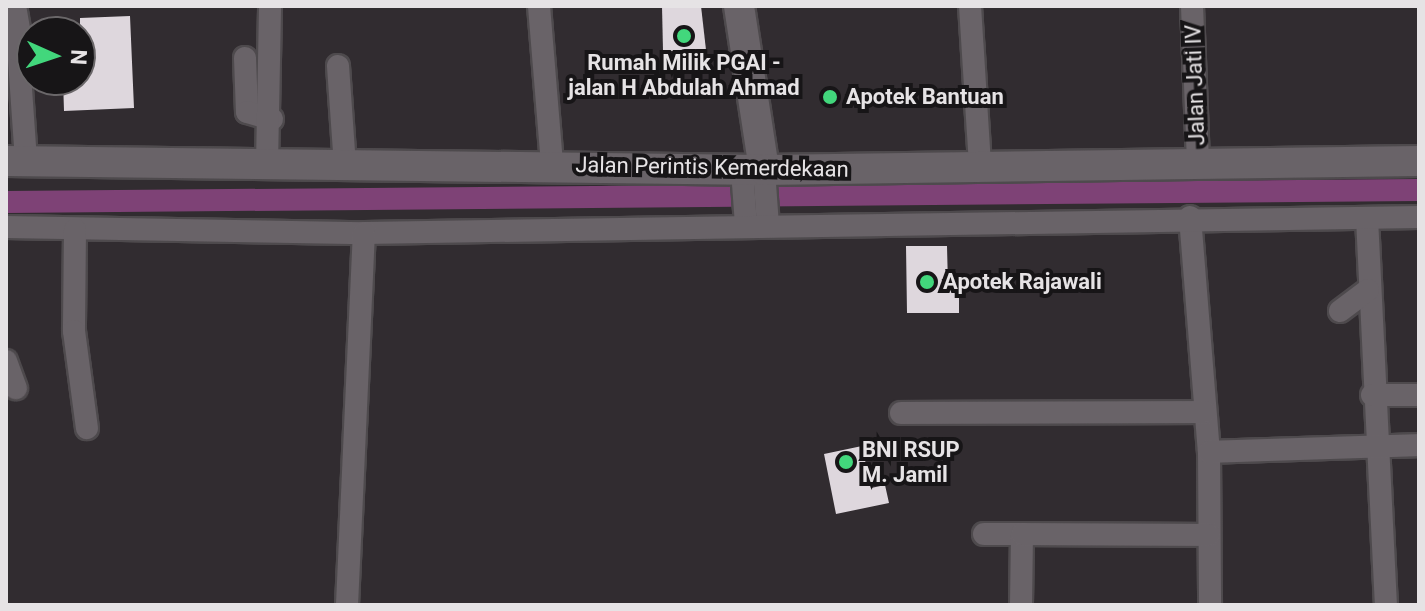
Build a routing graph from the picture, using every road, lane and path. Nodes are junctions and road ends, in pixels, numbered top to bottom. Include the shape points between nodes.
1 (11, 6) edge
2 (270, 6) edge
3 (539, 6) edge
4 (739, 6) edge
5 (970, 6) edge
6 (1192, 6) edge
7 (16, 35) edge
8 (245, 58) dead end
9 (338, 66) dead end
10 (17, 96) edge
11 (272, 119) junction
12 (16, 161) edge
13 (1419, 161) edge
14 (267, 165) junction
15 (345, 165) junction
16 (552, 165) junction
17 (980, 165) junction
18 (1198, 165) junction
19 (753, 177) junction
20 (755, 216) junction
21 (1190, 217) junction
22 (1419, 217) edge
23 (1367, 218) junction
24 (6, 227) edge
25 (75, 230) junction
26 (364, 233) junction
27 (1368, 290) junction
28 (1340, 311) dead end
29 (6, 361) edge
30 (16, 388) dead end
31 (1372, 395) junction
32 (1419, 395) edge
33 (1205, 412) junction
34 (901, 413) dead end
35 (87, 428) dead end
36 (1419, 445) edge
37 (1378, 447) junction
38 (1209, 452) junction
39 (984, 534) dead end
40 (1022, 534) junction
41 (1209, 535) junction
42 (347, 605) edge
43 (1021, 605) edge
44 (1210, 605) edge
45 (1386, 605) edge

1 - 7 main road
2 - 11 street
3 - 16 street
4 - 19 main road
5 - 17 street
6 - 18 street, Jalan Jati IV
8 - 11 street via 247,112
9 - 15 street
10 - 12 street
11 - 14 street
12 - 14 main road, Jalan Perintis Kemerdekaan
13 - 18 main road, Jalan Perintis Kemerdekaan
14 - 15 main road, Jalan Perintis Kemerdekaan
15 - 16 main road, Jalan Perintis Kemerdekaan
16 - 19 main road, Jalan Perintis Kemerdekaan
17 - 18 main road, Jalan Perintis Kemerdekaan
17 - 19 main road, Jalan Perintis Kemerdekaan
19 - 20 street
20 - 21 street
20 - 26 street
21 - 23 street
21 - 33 street
22 - 23 street
23 - 27 street
24 - 25 street
25 - 26 street
25 - 35 street via 74,331
26 - 42 street
27 - 28 street
27 - 31 street
29 - 30 street
31 - 32 street
31 - 37 street
33 - 34 street
33 - 38 street
36 - 37 street
37 - 38 street
37 - 45 street
38 - 41 street
39 - 40 street
40 - 41 street
40 - 43 street
41 - 44 street

